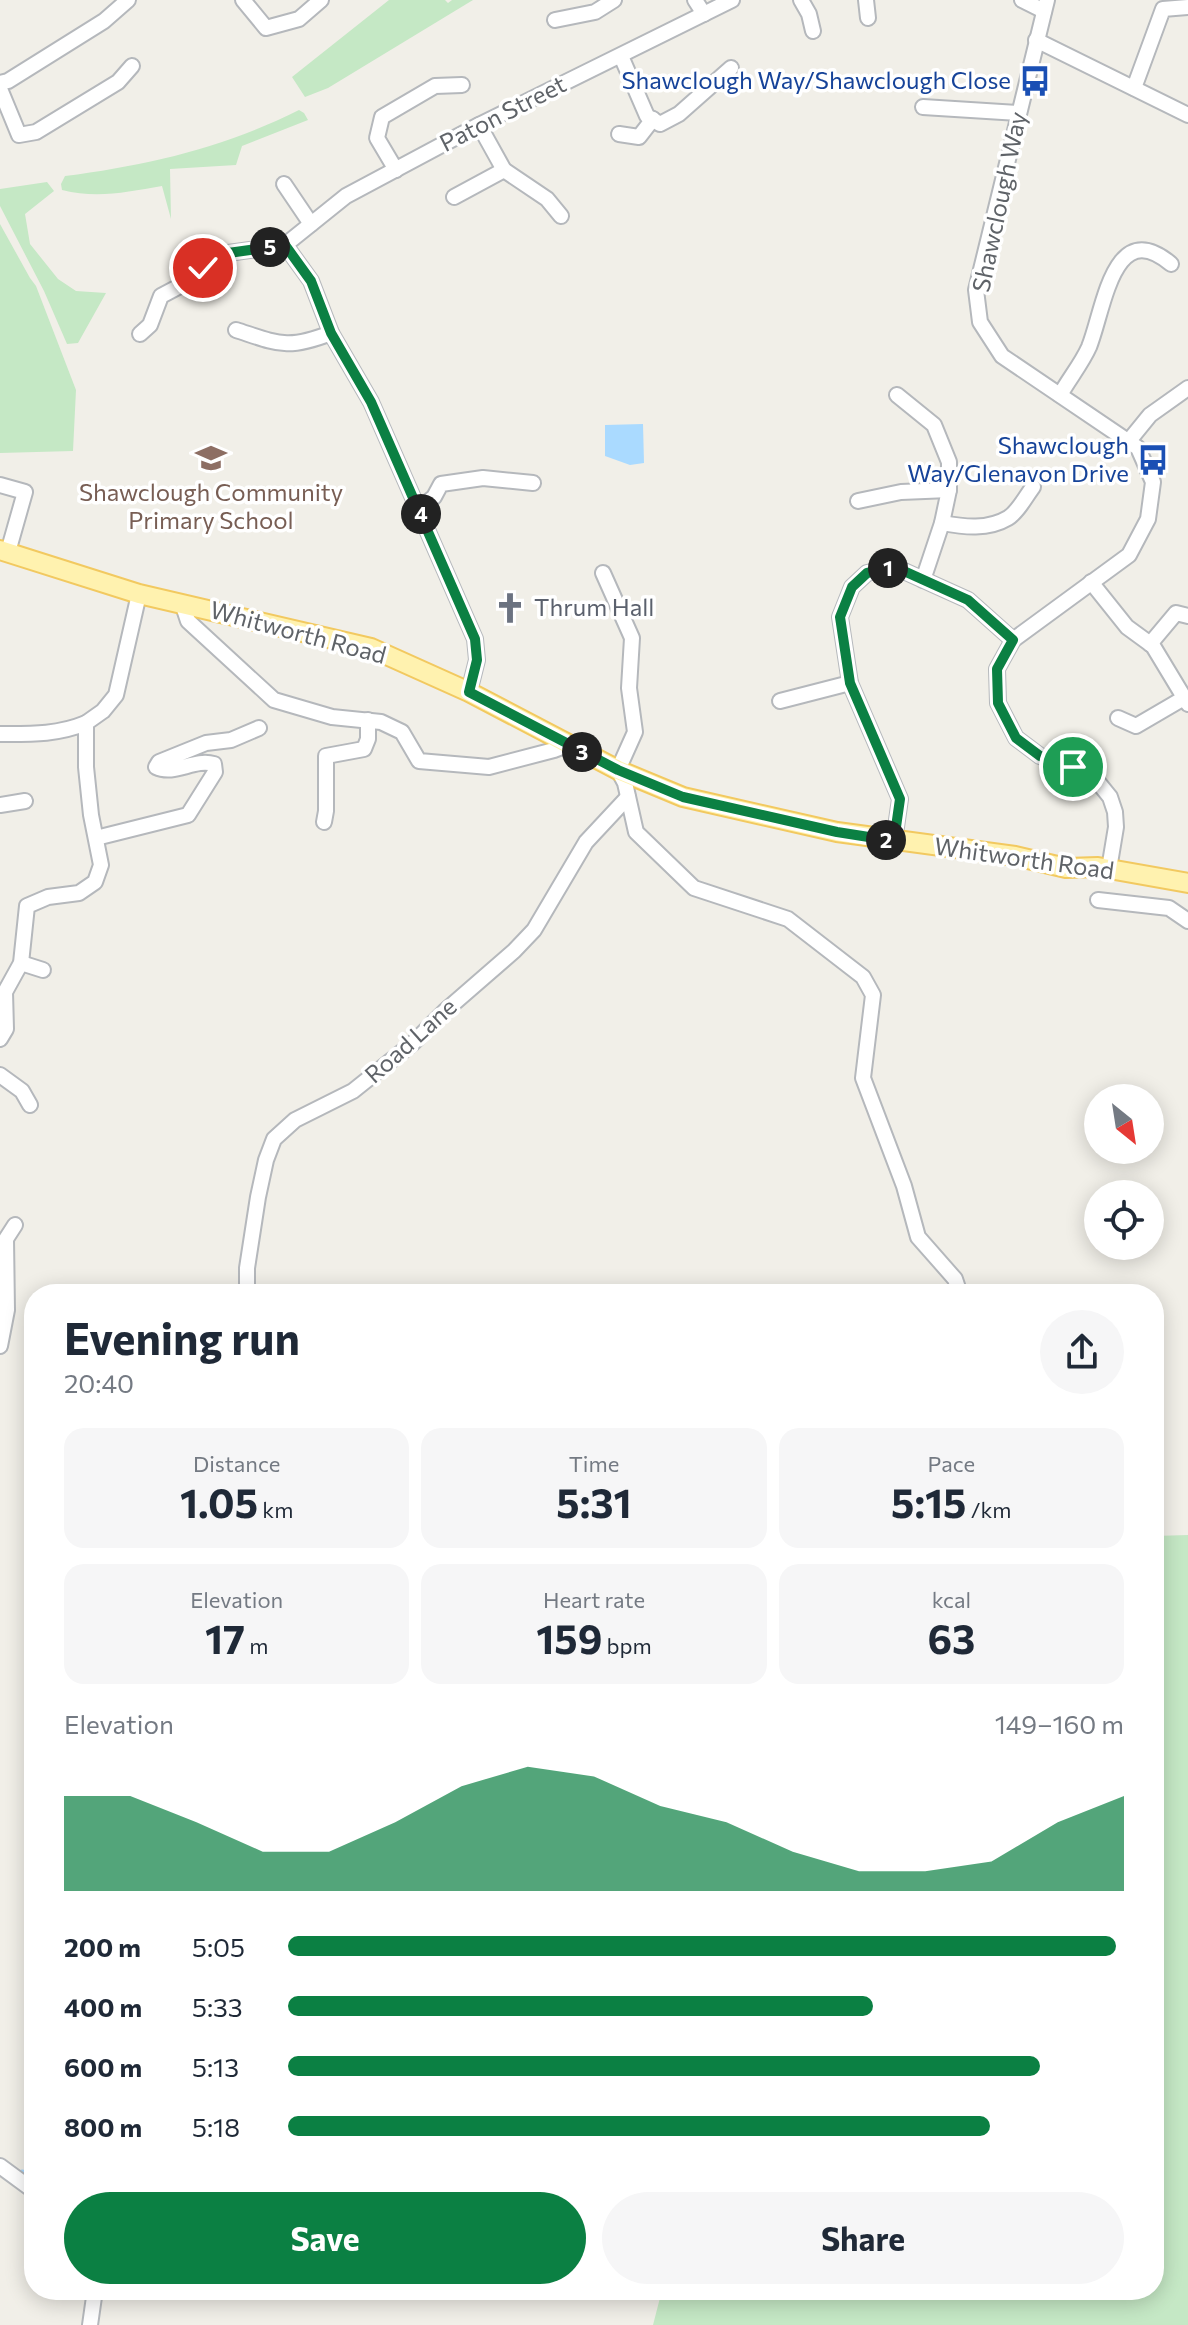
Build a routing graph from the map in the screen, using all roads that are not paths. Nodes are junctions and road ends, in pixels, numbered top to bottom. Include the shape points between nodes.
1 (128, 0) edge
2 (321, 0) edge
3 (614, 0) edge
4 (695, 0) edge
5 (732, 0) edge
6 (801, 0) edge
7 (866, 0) edge
8 (1022, 0) edge
9 (245, 1) edge
10 (1046, 6) edge
11 (1188, 7) edge
12 (704, 14) junction
13 (868, 18) dead end
14 (555, 20) dead end
15 (813, 31) dead end
16 (1036, 40) junction
17 (621, 56) junction
18 (132, 66) dead end
19 (0, 83) edge
20 (462, 85) dead end
21 (1134, 88) junction
22 (0, 89) edge
23 (730, 91) dead end
24 (923, 107) dead end
25 (1019, 113) junction
26 (1188, 115) edge
27 (653, 119) junction
28 (479, 125) junction
29 (619, 134) dead end
30 (396, 170) junction
31 (504, 170) junction
32 (284, 184) dead end
33 (454, 197) dead end
34 (561, 216) dead end
35 (311, 224) junction
36 (285, 245) junction
37 (1171, 264) dead end
38 (149, 330) dead end
39 (236, 330) dead end
40 (331, 333) junction
41 (1188, 388) edge
42 (897, 395) dead end
43 (1060, 395) junction
44 (1128, 442) junction
45 (533, 483) dead end
46 (0, 485) edge
47 (1033, 487) dead end
48 (949, 490) junction
49 (858, 501) dead end
50 (419, 509) junction
51 (942, 523) junction
52 (4, 551) edge
53 (603, 573) dead end
54 (923, 580) junction
55 (1091, 582) junction
56 (139, 594) junction
57 (182, 603) junction
58 (1188, 616) edge
59 (1013, 640) junction
60 (1150, 644) junction
61 (850, 683) junction
62 (469, 692) junction
63 (1186, 701) edge
64 (780, 702) dead end
65 (1118, 718) dead end
66 (368, 720) junction
67 (86, 723) junction
68 (259, 728) dead end
69 (0, 734) edge
70 (567, 745) junction
71 (618, 770) junction
72 (628, 797) junction
73 (25, 801) dead end
74 (0, 805) edge
75 (324, 822) dead end
76 (96, 838) junction
77 (894, 841) junction
78 (1109, 869) junction
79 (1188, 883) edge
80 (1098, 900) dead end
81 (1188, 921) edge
82 (21, 963) junction
83 (43, 970) dead end
84 (0, 1039) edge
85 (0, 1075) edge
86 (30, 1105) dead end
87 (15, 1225) dead end
88 (247, 1284) edge
89 (957, 1284) edge
90 (0, 1346) edge
91 (0, 2166) edge
92 (24, 2184) edge
93 (94, 2300) edge
94 (90, 2325) edge

1 - 19 street via 104,21
2 - 9 street via 299,19 266,28
3 - 14 street via 595,12
4 - 12 street
5 - 12 street, Paton Street
6 - 15 street
7 - 13 street
8 - 10 street
10 - 16 street, Shawclough Way
11 - 21 street via 1163,9
12 - 17 street, Paton Street
16 - 21 street
16 - 25 street, Shawclough Way
17 - 27 street
17 - 28 street, Paton Street
18 - 22 street via 118,82 36,132 19,135
20 - 30 street via 435,86 382,117 377,138
21 - 26 street
23 - 27 street via 725,73 679,114 660,124
24 - 25 street
25 - 43 street, Shawclough Way via 976,290 980,322 1002,356
27 - 29 street via 639,137
28 - 30 street, Paton Street
28 - 31 street
30 - 35 street, Paton Street via 346,196
31 - 33 street
31 - 34 street via 547,199
32 - 35 street
35 - 36 street, Paton Street
36 - 38 street via 214,255 195,278 161,296
36 - 40 street via 311,281
37 - 43 street via 1148,249 1138,249 1119,263 1088,349
39 - 40 street via 283,345
40 - 50 street via 371,402
41 - 44 street via 1150,415
42 - 48 street via 934,425 949,462
43 - 44 street, Shawclough Way
44 - 55 street, Shawclough Way via 1138,448 1153,482 1148,519 1129,555
45 - 50 street via 483,478 441,484
46 - 52 street via 25,492
47 - 51 street via 1009,518 984,526
48 - 49 street
48 - 51 street
50 - 62 street via 475,639 477,660
51 - 54 street
52 - 56 main road, Whitworth Road
53 - 71 street via 632,638 629,688 635,732
54 - 59 street via 968,600
54 - 61 street via 895,567 867,573 852,587 840,617
55 - 59 street, Shawclough Way
55 - 60 street via 1127,627
56 - 57 main road, Whitworth Road
56 - 67 street via 116,695
57 - 62 main road, Whitworth Road via 371,648
57 - 66 street via 188,621 274,700 332,717
58 - 60 street via 1176,613
59 - 78 street, Shawclough Way via 997,669 998,703 1016,738 1040,756 1097,781 1110,797 1116,827
60 - 63 street
61 - 64 street
61 - 77 street via 900,799
62 - 70 main road, Whitworth Road
63 - 65 street via 1136,726
66 - 70 street via 402,732 419,761 479,768
66 - 75 street via 364,749 326,756
67 - 69 street via 44,734
67 - 76 street
68 - 76 street via 159,762 156,767 166,770 204,761 214,764 215,772 188,815
70 - 71 main road, Whitworth Road
71 - 72 street
71 - 77 main road, Whitworth Road via 683,797
72 - 88 street, Road Lane via 586,842 534,930 514,951 363,1084 295,1120 274,1139 258,1197
72 - 89 street via 636,832 694,888 788,919 871,988 863,1078 918,1237
73 - 74 street
76 - 82 street via 101,865 95,882 79,893 27,906
77 - 78 main road, Whitworth Road via 1066,868
78 - 79 main road, Whitworth Road
80 - 81 street via 1169,908
82 - 83 street
82 - 84 street via 5,992 6,1029
85 - 86 street via 22,1091
87 - 90 street via 6,1239 7,1310
91 - 92 street
93 - 94 street

